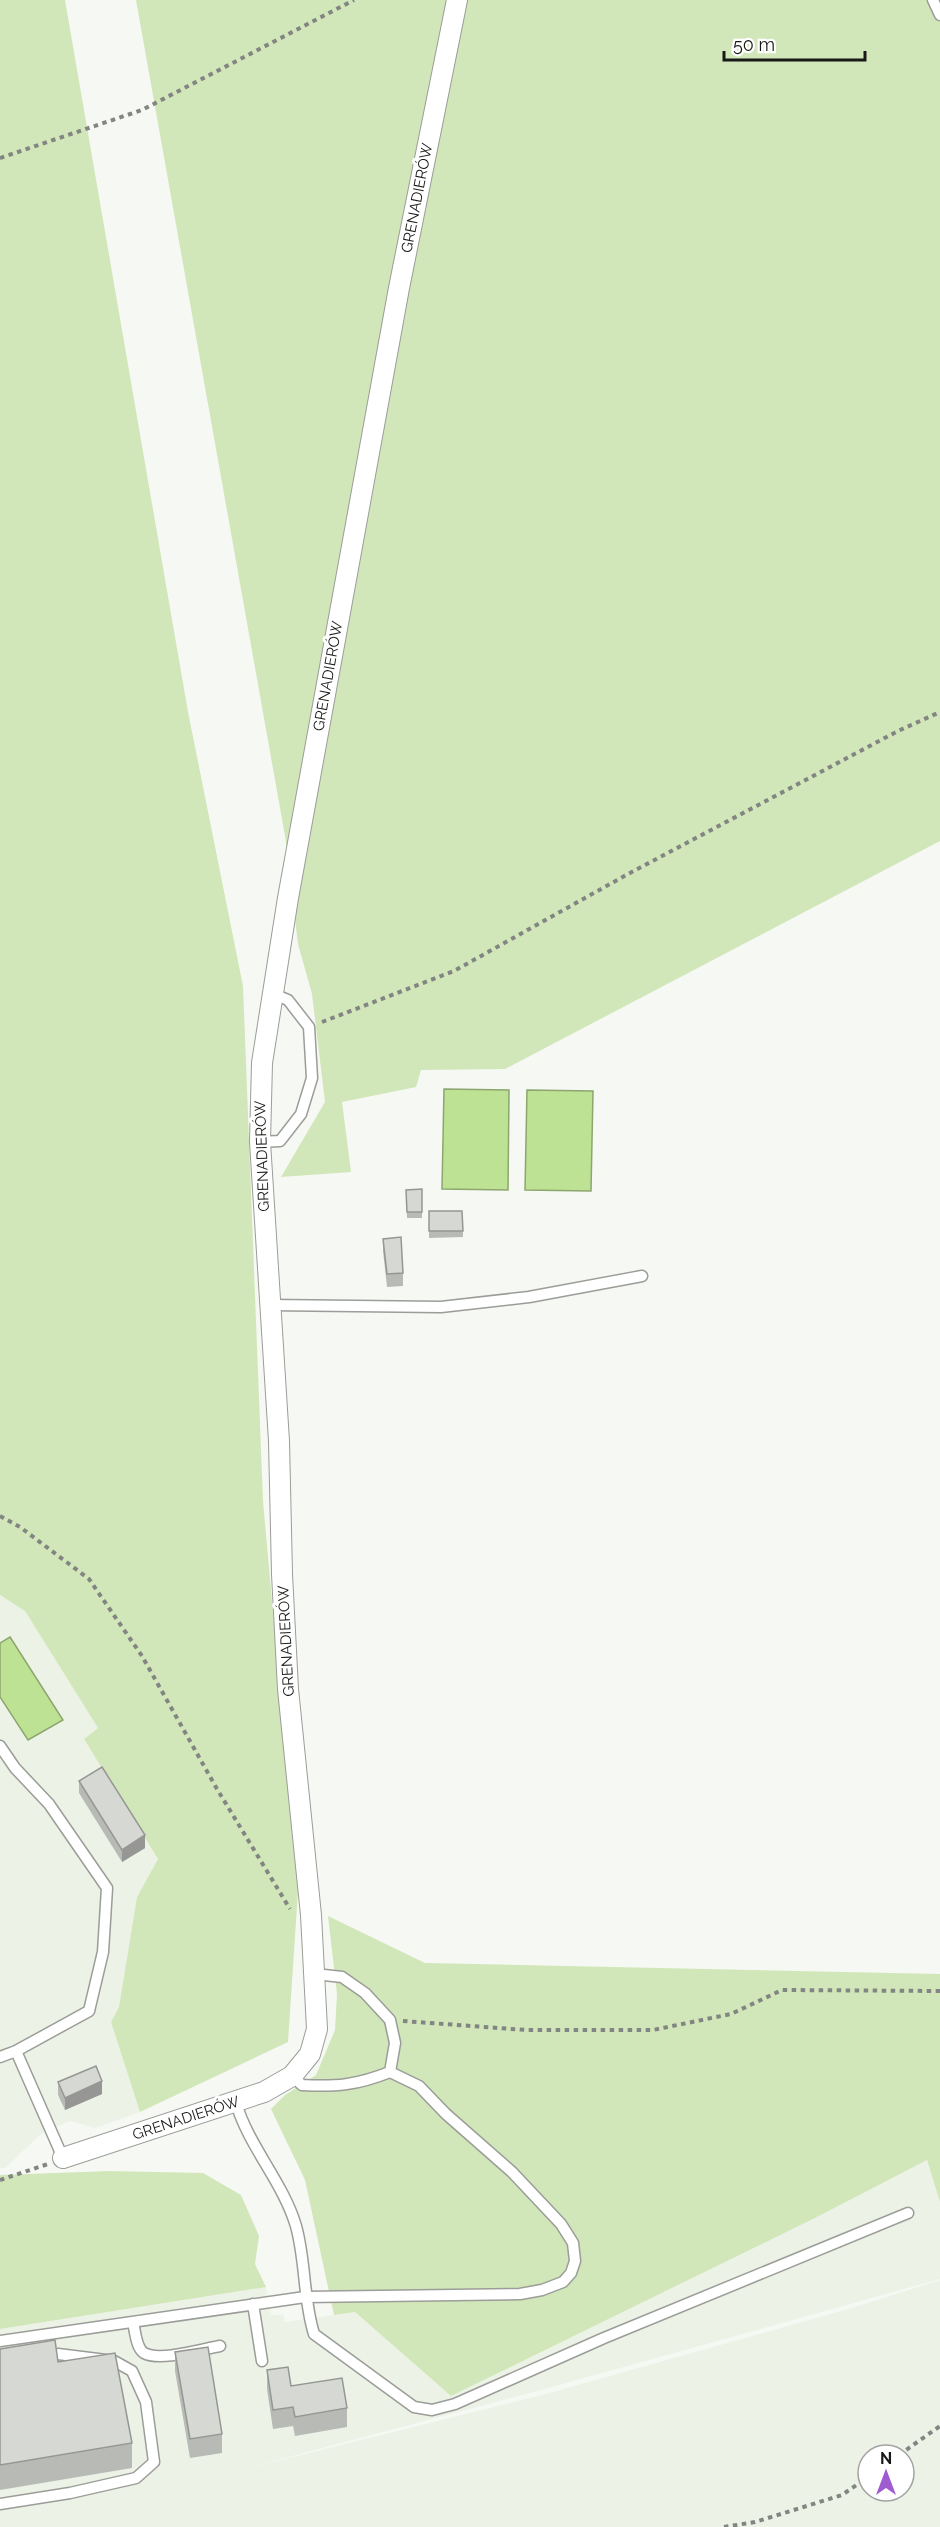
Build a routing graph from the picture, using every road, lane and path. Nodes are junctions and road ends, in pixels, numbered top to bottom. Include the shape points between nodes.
1 (354, 0) edge
2 (457, 0) edge
3 (933, 0) edge
4 (940, 15) edge
5 (0, 158) edge
6 (940, 712) edge
7 (272, 993) junction
8 (309, 1027) junction
9 (260, 1142) junction
10 (642, 1276) dead end
11 (269, 1305) junction
12 (0, 1516) edge
13 (0, 1746) edge
14 (311, 1916) junction
15 (315, 1974) junction
16 (940, 1991) edge
17 (390, 2020) junction
18 (16, 2051) junction
19 (0, 2056) edge
20 (390, 2072) junction
21 (292, 2076) junction
22 (236, 2103) junction
23 (63, 2158) junction
24 (0, 2180) edge
25 (908, 2213) dead end
26 (305, 2296) junction
27 (253, 2304) junction
28 (133, 2322) junction
29 (0, 2341) edge
30 (220, 2346) dead end
31 (35, 2358) edge
32 (262, 2361) dead end
33 (940, 2426) edge
34 (916, 2443) edge
35 (856, 2485) edge
36 (0, 2504) edge
37 (724, 2527) edge

1 - 5 path via 142,110
2 - 7 street, GRENADIERÓW via 399,288
3 - 4 lane
6 - 8 path via 649,863 454,971
7 - 8 lane via 288,1000
7 - 9 street, GRENADIERÓW via 262,1064
8 - 9 lane via 312,1078 301,1114 280,1141
9 - 11 street, GRENADIERÓW
10 - 11 lane via 529,1297 441,1307
11 - 14 street, GRENADIERÓW via 279,1441 288,1689
12 - 14 path via 89,1579 142,1656 290,1909
13 - 18 lane via 49,1804 107,1888 103,1952 89,2011
14 - 15 street, GRENADIERÓW
15 - 17 lane via 342,1977 365,1992
15 - 21 street, GRENADIERÓW via 317,2029 310,2054
16 - 17 path via 782,1990 730,2014 653,2030 526,2030
17 - 20 lane via 395,2043
18 - 19 lane
18 - 23 lane
20 - 21 lane via 338,2087 302,2085
20 - 26 lane via 419,2085 561,2224 573,2243 575,2261 571,2273 563,2282 520,2294
21 - 22 street, GRENADIERÓW
22 - 23 street, GRENADIERÓW
22 - 26 lane via 296,2226
23 - 24 path
25 - 26 lane via 455,2404 432,2410 414,2407 314,2334
26 - 27 lane
27 - 28 lane
27 - 32 lane
28 - 29 lane
28 - 30 lane via 144,2353 162,2356
31 - 36 lane via 58,2355 114,2361 132,2371 146,2402 154,2462 136,2478
33 - 34 path
35 - 37 path via 842,2495 755,2522

